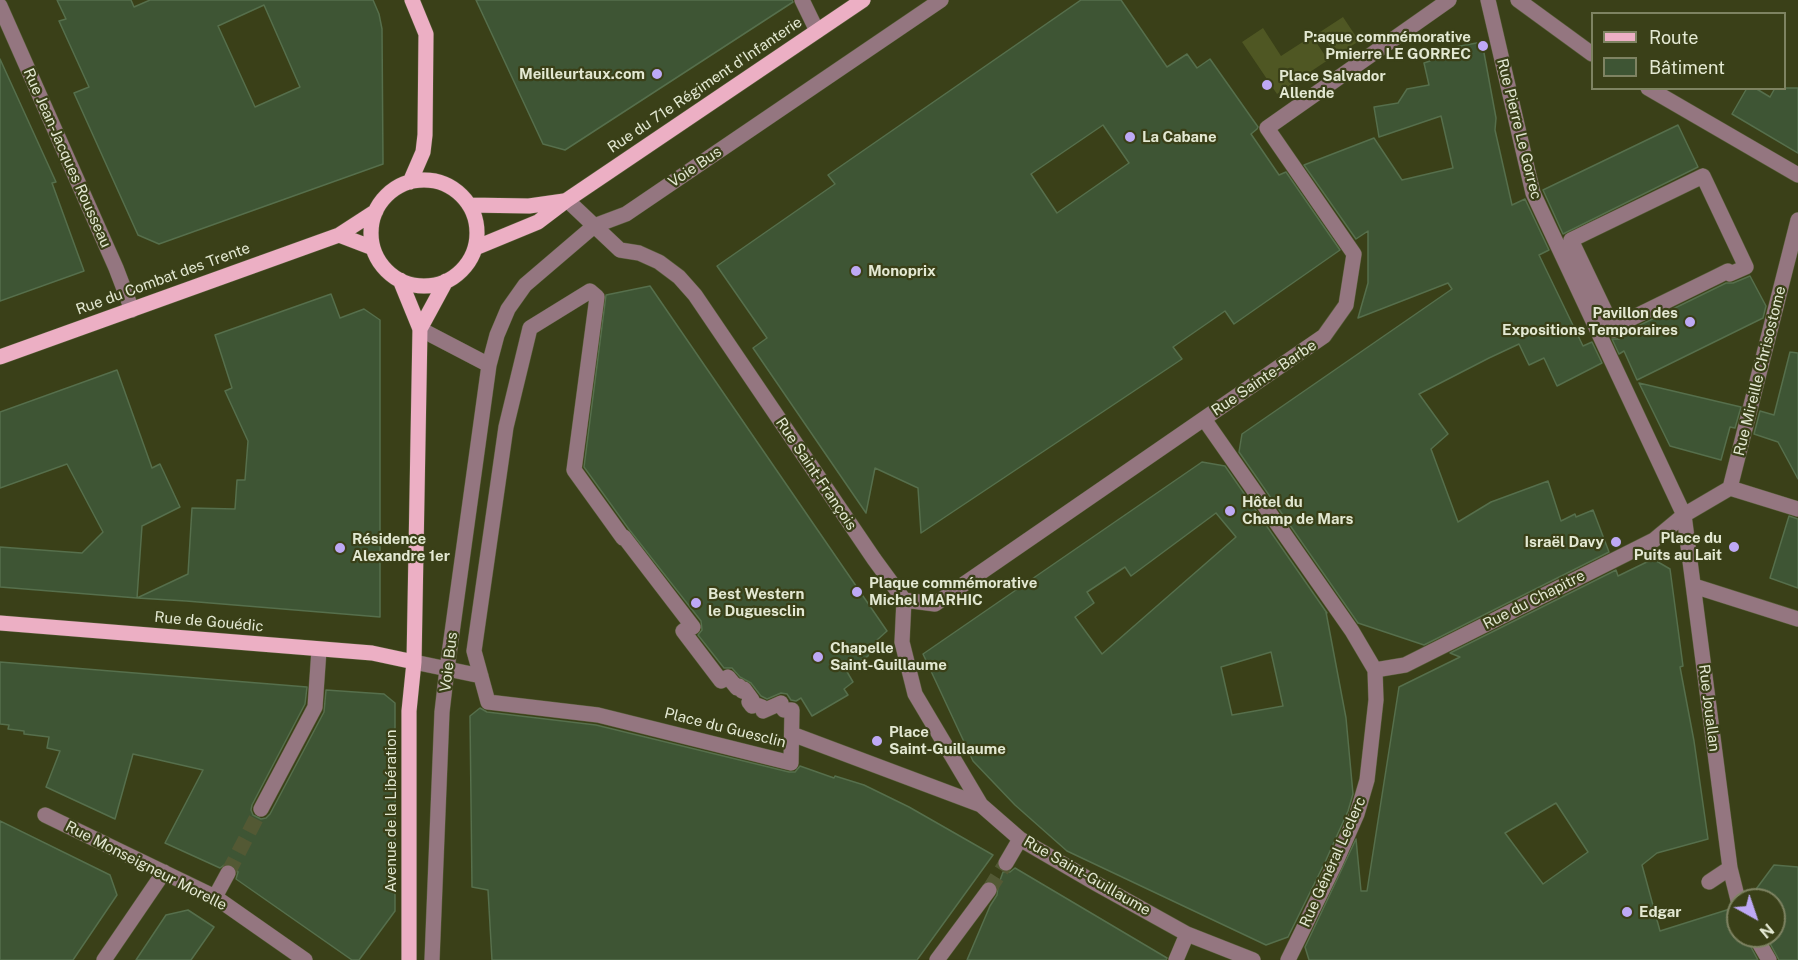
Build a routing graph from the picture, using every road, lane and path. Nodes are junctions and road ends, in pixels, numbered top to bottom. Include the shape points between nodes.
1 (412, 0) edge
2 (802, 0) edge
3 (862, 0) edge
4 (941, 0) edge
5 (1449, 0) edge
6 (1488, 0) edge
7 (1518, 0) edge
8 (0, 6) edge
9 (817, 31) junction
10 (1591, 53) edge
11 (1651, 90) edge
12 (423, 152) junction
13 (1798, 175) edge
14 (433, 181) junction
15 (410, 182) junction
16 (567, 200) junction
17 (469, 206) junction
18 (376, 211) junction
19 (1798, 220) edge
20 (594, 226) junction
21 (339, 235) junction
22 (373, 248) junction
23 (475, 248) junction
24 (1746, 267) joint
25 (400, 280) junction
26 (446, 281) junction
27 (132, 310) junction
28 (420, 329) junction
29 (0, 357) edge
30 (489, 365) junction
31 (1204, 419) junction
32 (1730, 488) junction
33 (1798, 509) edge
34 (1684, 515) junction
35 (1694, 586) junction
36 (904, 600) junction
37 (1798, 619) edge
38 (0, 623) edge
39 (319, 650) junction
40 (414, 662) junction
41 (447, 669) junction
42 (1376, 670) junction
43 (481, 676) junction
44 (792, 734) junction
45 (981, 805) junction
46 (261, 809) tunnel mouth
47 (45, 815) dead end
48 (1020, 838) junction
49 (1006, 863) tunnel mouth
50 (1730, 868) junction
51 (164, 872) junction
52 (228, 873) tunnel mouth
53 (1709, 882) dead end
54 (1735, 888) edge
55 (989, 890) tunnel mouth
56 (215, 897) junction
57 (1187, 934) junction
58 (104, 960) edge
59 (305, 960) edge
60 (409, 960) edge
61 (432, 960) edge
62 (937, 960) edge
63 (1176, 960) edge
64 (1253, 960) edge
65 (1288, 960) edge

1 - 12 main road via 426,34
2 - 9 street
3 - 9 main road, Rue du 71e Régiment d'Infanterie
4 - 20 street, Voie Bus via 626,214
5 - 31 street, Rue Sainte-Barbe via 1267,128 1354,254 1346,305 1324,336
6 - 34 street, Rue Pierre Le Gorrec via 1533,193
7 - 10 street
8 - 27 street, Rue Jean-Jacques Rousseau
9 - 16 main road, Rue du 71e Régiment d'Infanterie
11 - 13 street
12 - 14 main road
12 - 15 main road
14 - 15 main road
14 - 17 main road via 454,189
15 - 18 main road via 384,198
16 - 17 main road via 529,206
16 - 20 street, Rue Saint-François
16 - 23 main road, Rue du 71e Régiment d'Infanterie via 538,222
17 - 23 main road via 477,233
18 - 21 main road, Rue du Combat des Trente
18 - 22 main road via 372,223
19 - 32 street, Rue Mireille Chrisostome
20 - 30 street, Voie Bus via 525,285 508,309
20 - 36 street, Rue Saint-François via 620,250 659,262 694,296
21 - 22 main road
21 - 27 main road, Rue du Combat des Trente
22 - 25 main road via 388,272
23 - 26 main road via 469,262
24 - 24 street via 1730,274 1728,271 1614,330 1571,240 1703,176
25 - 26 main road via 431,286
25 - 28 main road
26 - 28 main road
27 - 29 main road, Rue du Combat des Trente
28 - 30 street
28 - 40 main road
30 - 41 street, Voie Bus
31 - 36 street, Rue Sainte-Barbe via 935,604
31 - 42 street
32 - 33 street
32 - 34 street
34 - 35 street, Rue Jouallan
34 - 42 street, Rue du Chapitre via 1654,540 1405,665
35 - 37 street
35 - 50 street, Rue Jouallan
36 - 45 street via 902,642 915,694
38 - 39 main road, Rue de Gouédic
39 - 40 main road, Rue de Gouédic via 372,653
39 - 46 street via 315,707
40 - 41 street
40 - 60 main road, Avenue de la Libération via 409,711
41 - 43 street
41 - 61 street, Voie Bus
42 - 65 street, Rue Général Leclerc via 1367,780 1357,814
43 - 44 street, Place du Guesclin via 488,702 598,715 791,763
43 - 44 street, Place du Guesclin via 474,651 506,427 530,328 590,291 597,297 574,470 693,627 683,631 721,681 728,677 737,688 744,689 752,706 762,707 763,711 781,703 784,710 792,710
44 - 45 street, Rue Saint-Guillaume
45 - 48 street, Rue Saint-Guillaume
47 - 51 street, Rue Monseigneur Morelle
48 - 49 street
48 - 57 street, Rue Saint-Guillaume
50 - 53 street
50 - 54 street, Rue Jouallan
51 - 56 street, Rue Monseigneur Morelle
51 - 58 street
52 - 56 street
55 - 62 street
56 - 59 street, Rue Monseigneur Morelle
57 - 63 street
57 - 64 street, Rue Saint-Guillaume

